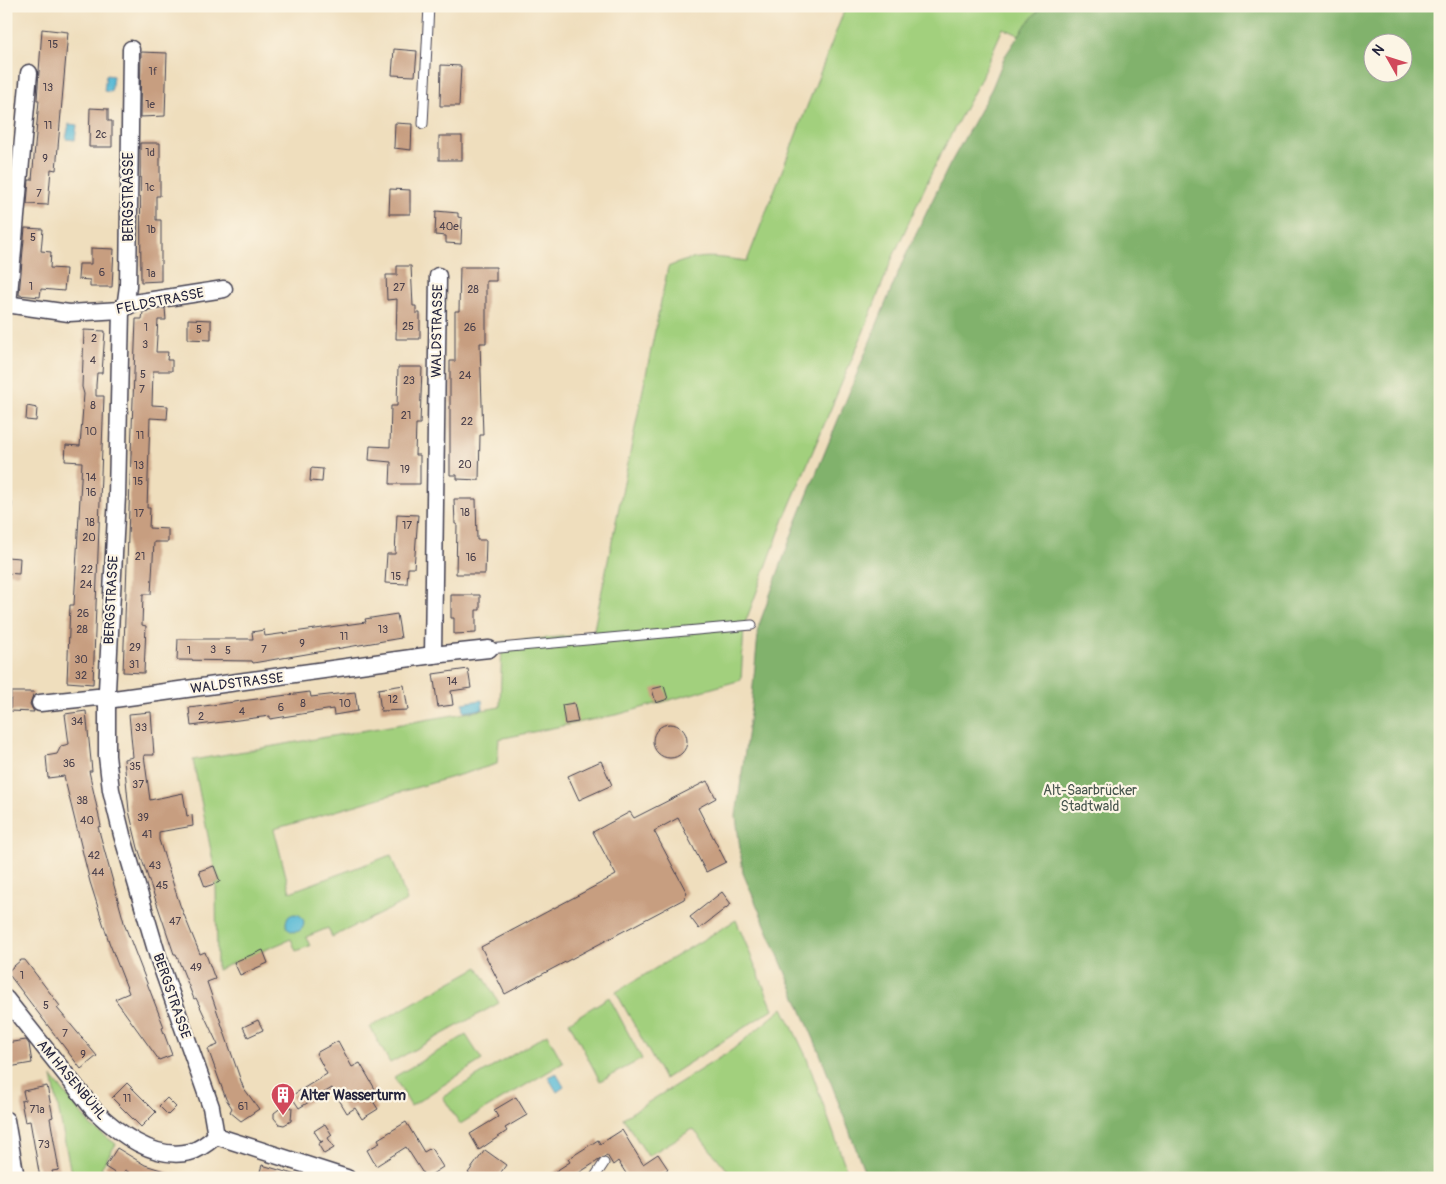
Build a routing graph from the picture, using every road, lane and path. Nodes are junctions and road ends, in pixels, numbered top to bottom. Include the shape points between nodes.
1 (429, 6) edge
2 (131, 49) dead end
3 (29, 73) dead end
4 (423, 124) dead end
5 (438, 276) dead end
6 (224, 289) dead end
7 (7, 305) edge
8 (121, 310) junction
9 (7, 504) edge
10 (6, 514) edge
11 (752, 626) dead end
12 (489, 649) joint
13 (433, 655) junction
14 (107, 700) junction
15 (40, 703) dead end
16 (6, 1000) edge
17 (6, 1120) edge
18 (216, 1136) junction
19 (604, 1163) dead end
20 (326, 1175) edge
21 (16, 1178) edge
22 (347, 1178) edge
23 (594, 1178) edge

1 - 4 lane
2 - 8 street, BERGSTRASSE via 128,286
3 - 7 street
5 - 13 street, WALDSTRASSE
6 - 8 street, FELDSTRASSE via 134,303
7 - 8 street, FELDSTRASSE via 69,312
8 - 14 street, BERGSTRASSE via 117,496
9 - 10 lane
11 - 12 lane
12 - 13 street, WALDSTRASSE
13 - 14 street, WALDSTRASSE
14 - 15 street, WALDSTRASSE via 97,697
14 - 18 street, BERGSTRASSE via 107,756 122,836 158,957 211,1107
16 - 18 street, AM HASENBÜHL via 94,1110 126,1136 143,1146 178,1153 190,1152
17 - 21 street
18 - 20 street
19 - 23 lane
20 - 22 street

